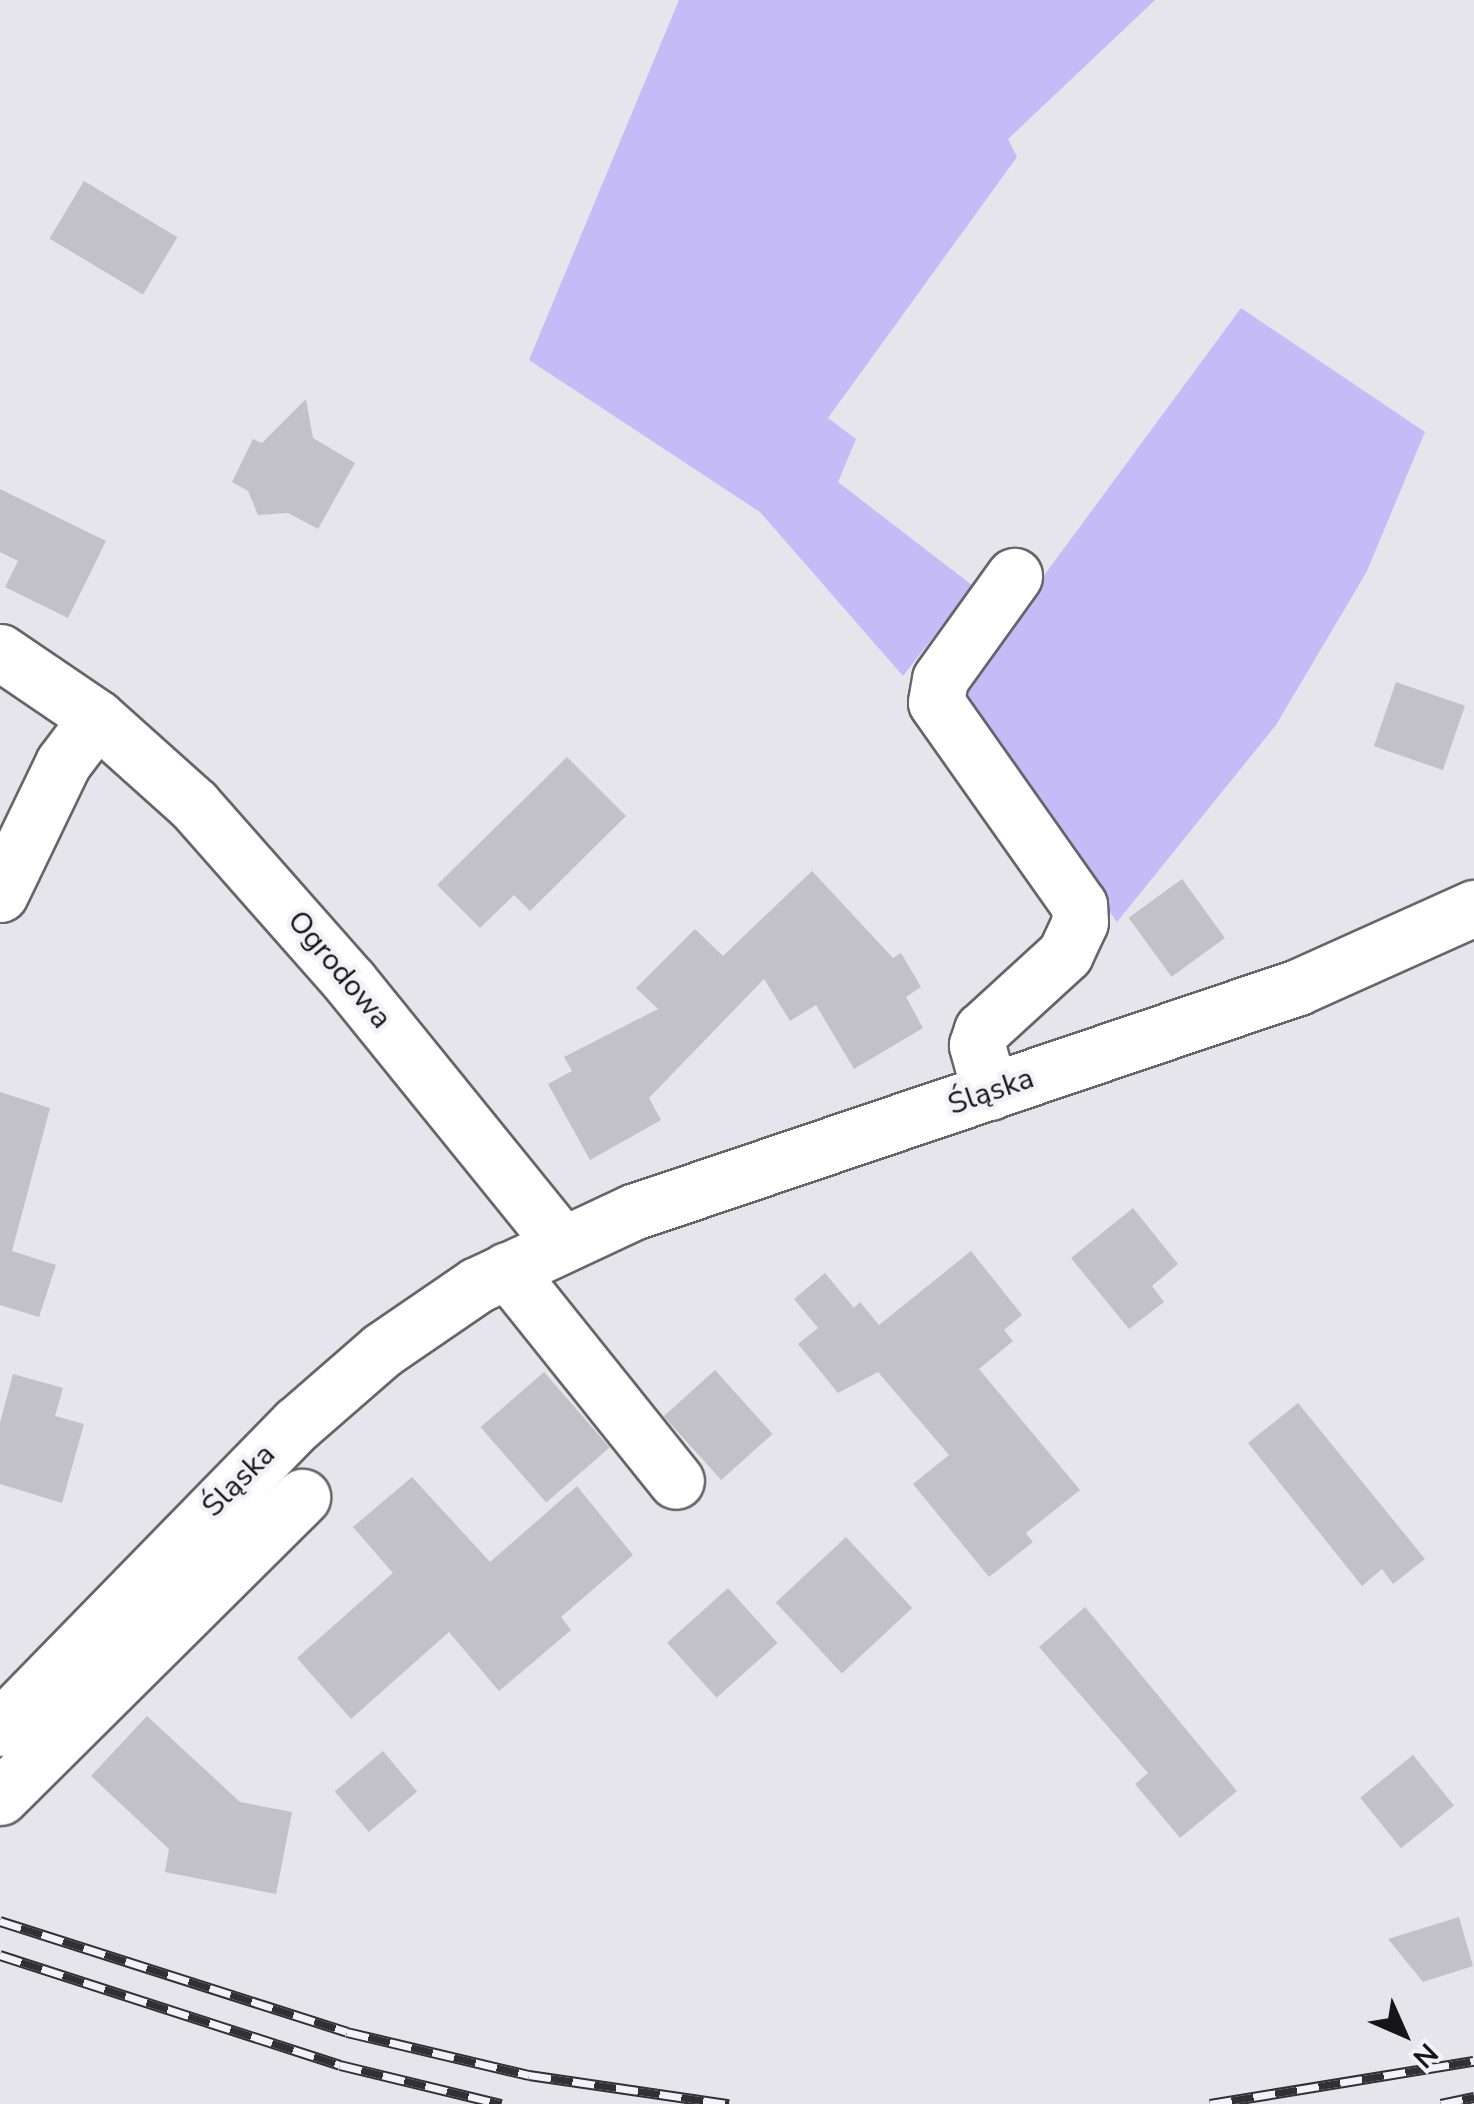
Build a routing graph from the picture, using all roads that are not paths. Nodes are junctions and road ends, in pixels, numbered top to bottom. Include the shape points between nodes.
1 (1014, 576) dead end
2 (0, 652) edge
3 (97, 718) junction
4 (0, 894) edge
5 (1474, 908) edge
6 (990, 1092) junction
7 (560, 1241) junction
8 (507, 1270) junction
9 (676, 1481) dead end
10 (302, 1497) dead end
11 (0, 1728) edge
12 (0, 1797) edge

1 - 6 street via 940,679 936,702 1079,905 1080,922 1065,954 982,1030 977,1045
2 - 3 street, Ogrodowa
3 - 4 street via 63,763
3 - 7 street, Ogrodowa via 161,772 244,860
5 - 6 street, Śląska via 1298,986
6 - 7 street, Śląska
7 - 8 street, Śląska
8 - 9 street
8 - 11 street, Śląska via 446,1304 338,1387 179,1540
10 - 12 street, Śląska

